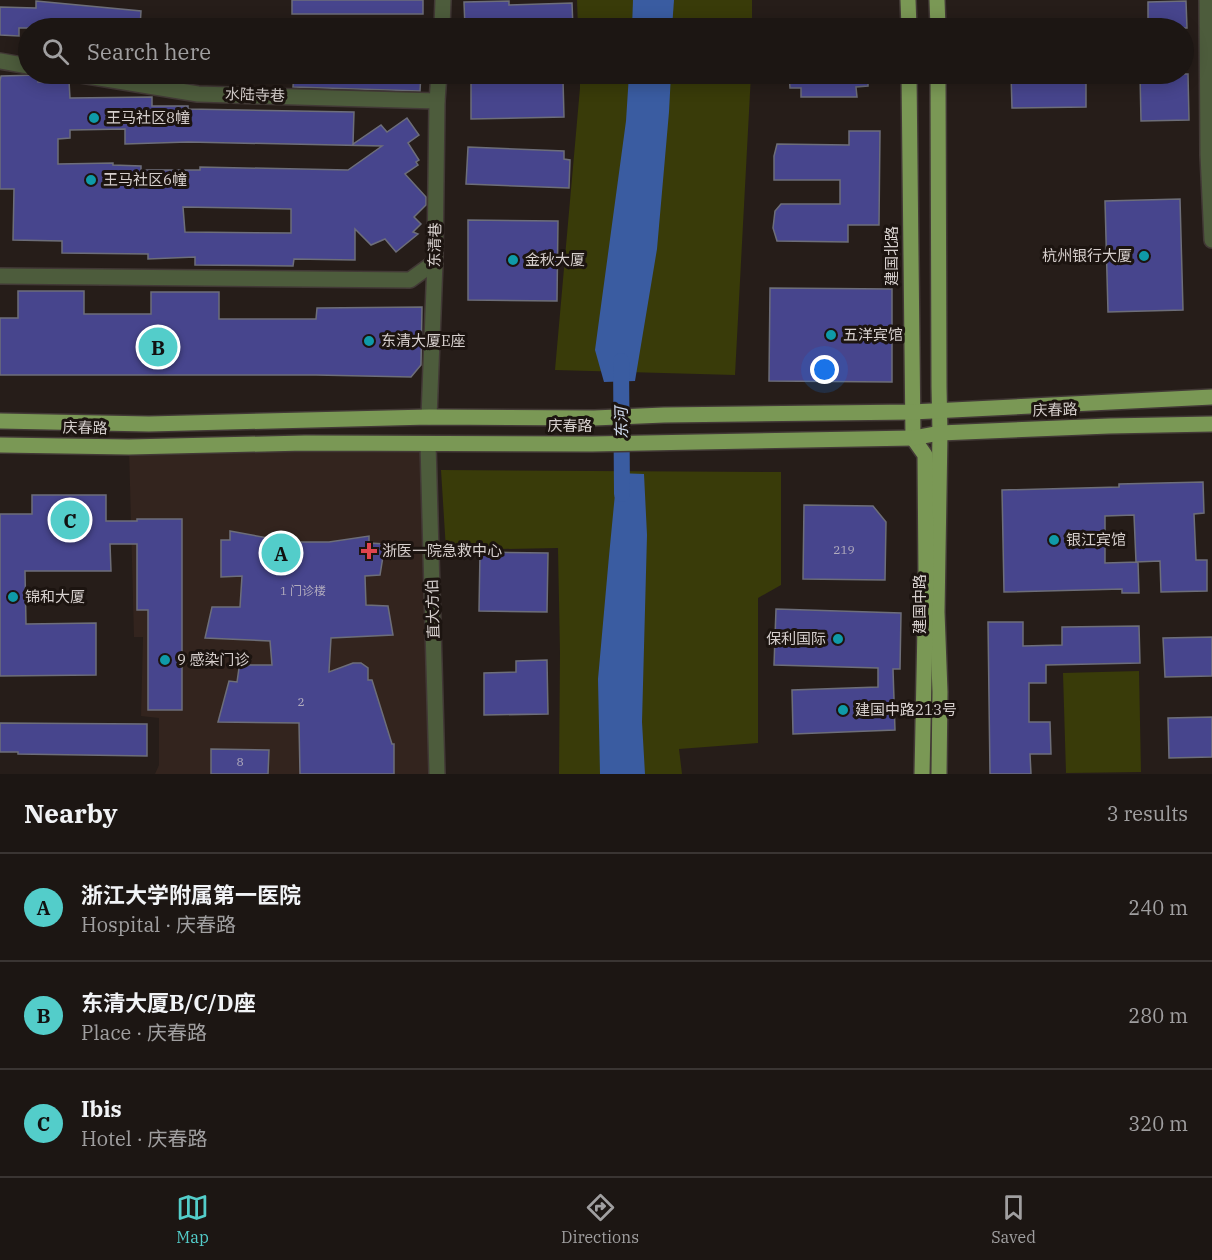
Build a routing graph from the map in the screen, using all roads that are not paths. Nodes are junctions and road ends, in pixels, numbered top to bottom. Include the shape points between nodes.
1 (443, 0) edge
2 (908, 0) edge
3 (938, 0) edge
4 (1207, 0) edge
5 (442, 18) edge
6 (909, 18) edge
7 (938, 18) edge
8 (0, 61) edge
9 (18, 64) edge
10 (136, 84) edge
11 (438, 84) edge
12 (909, 84) edge
13 (938, 84) edge
14 (437, 100) junction
15 (1212, 240) edge
16 (435, 262) junction
17 (0, 276) edge
18 (1212, 397) edge
19 (939, 411) junction
20 (912, 412) junction
21 (429, 417) junction
22 (0, 421) edge
23 (1212, 424) edge
24 (940, 433) junction
25 (913, 438) junction
26 (428, 444) junction
27 (0, 445) edge
28 (438, 774) edge
29 (922, 774) edge
30 (939, 774) edge

1 - 5 street
2 - 6 main road
3 - 7 main road
4 - 15 street
8 - 9 street
10 - 14 street, 水陆寺巷 via 198,94
11 - 14 street, 东清巷
12 - 20 main road, 建国北路
13 - 19 main road
14 - 16 street, 东清巷
16 - 17 street via 410,280
16 - 21 street, 东清巷
18 - 19 main road, 庆春路
19 - 20 main road, 庆春路
19 - 24 main road
20 - 21 main road, 庆春路
20 - 25 main road, 建国北路
21 - 22 main road, 庆春路 via 149,424
23 - 24 main road, 庆春路
24 - 25 main road, 庆春路
24 - 30 main road, 建国中路
25 - 26 main road, 庆春路
25 - 29 main road, 建国中路 via 925,455
26 - 27 main road, 庆春路
26 - 28 street, 直大方伯

